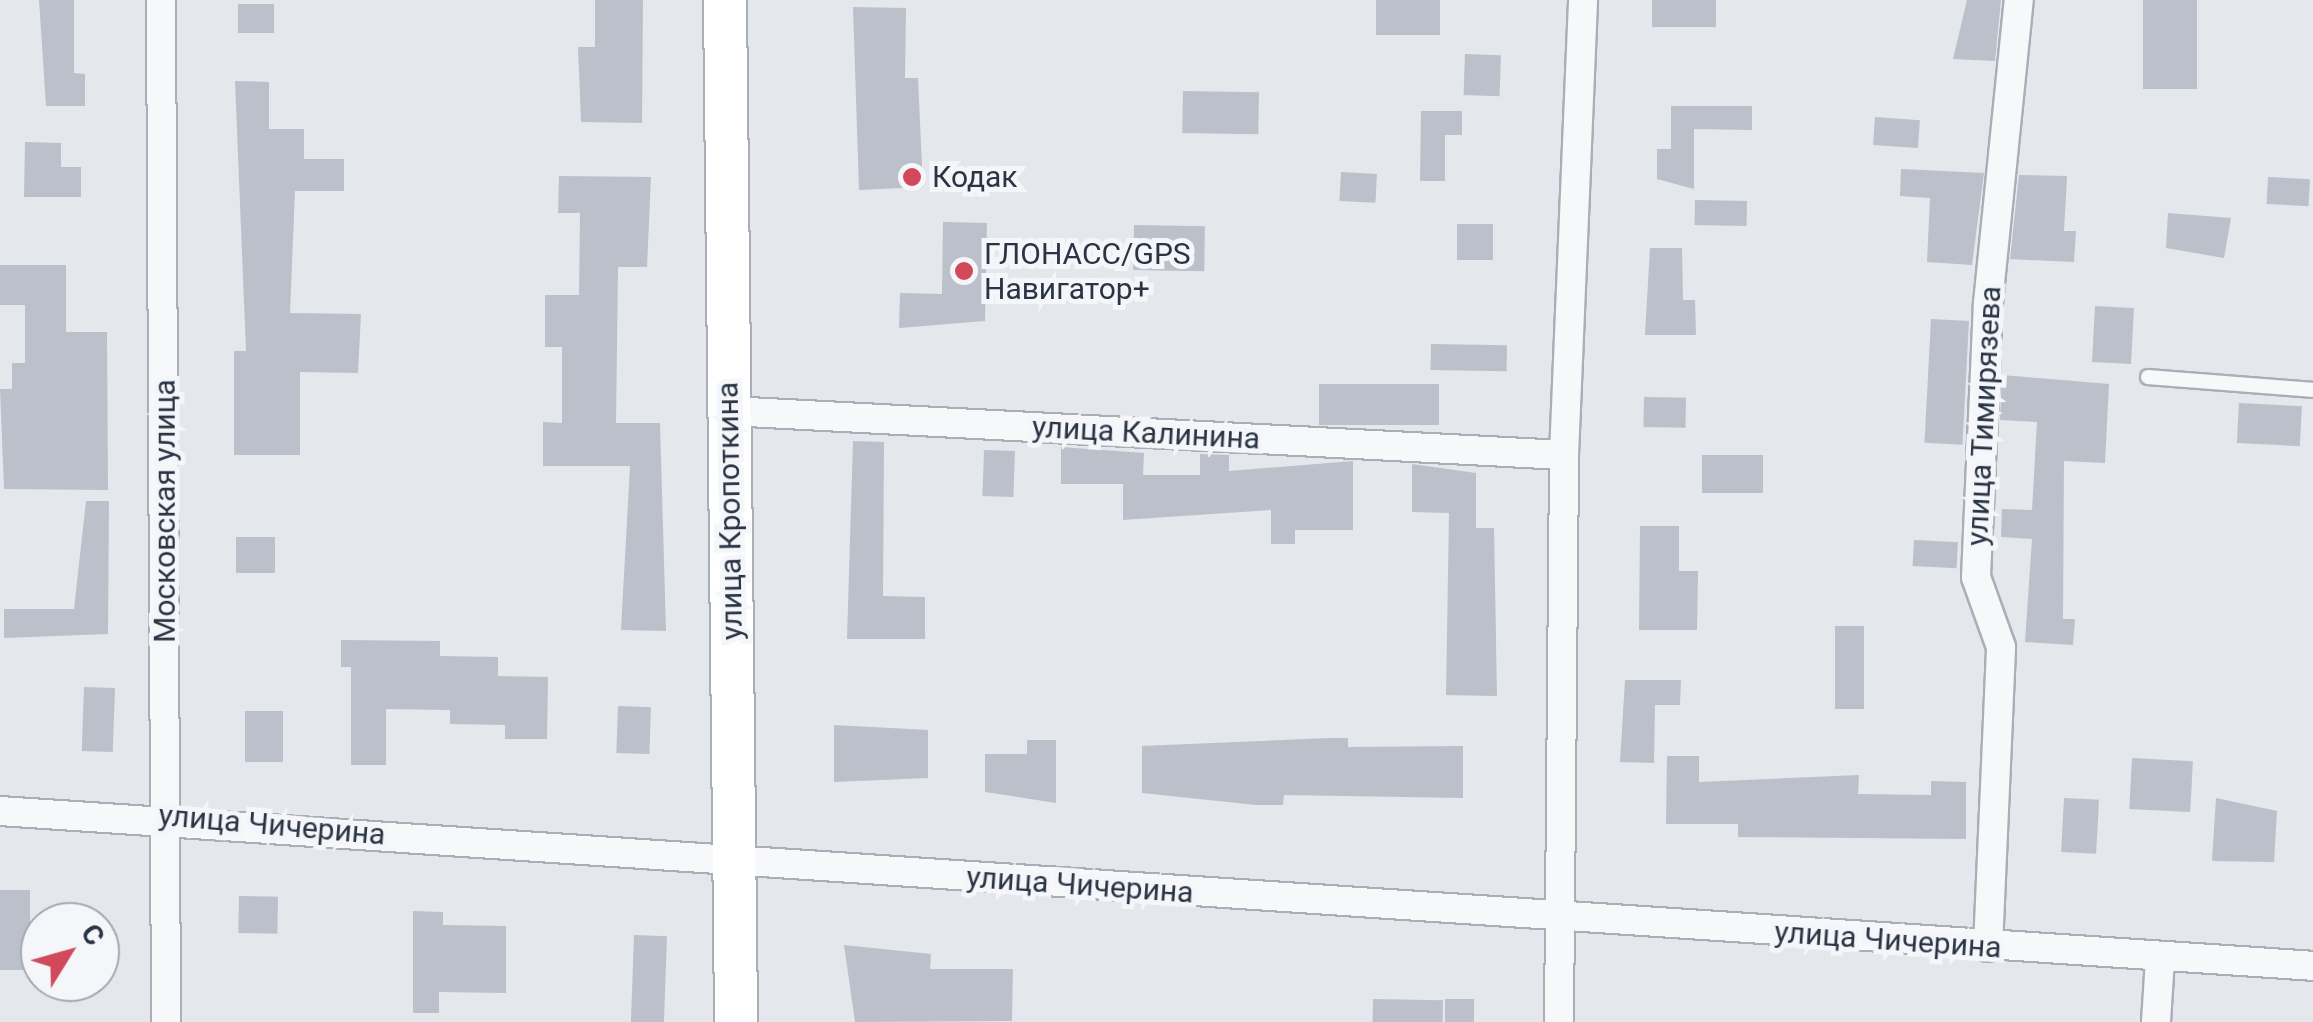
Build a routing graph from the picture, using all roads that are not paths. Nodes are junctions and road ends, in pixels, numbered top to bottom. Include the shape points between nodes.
1 (162, 0) edge
2 (725, 0) edge
3 (1583, 0) edge
4 (2019, 0) edge
5 (2148, 378) dead end
6 (2313, 390) edge
7 (729, 411) junction
8 (1564, 455) junction
9 (0, 811) edge
10 (166, 815) junction
11 (734, 864) junction
12 (1555, 916) junction
13 (1988, 947) junction
14 (2160, 959) junction
15 (2313, 966) edge
16 (166, 1022) edge
17 (736, 1022) edge
18 (1559, 1022) edge
19 (2156, 1022) edge

1 - 10 street, Московская улица
2 - 7 main road, улица Кропоткина
3 - 8 street
4 - 13 street, улица Тимирязева via 1988,303 1976,577 2001,648
5 - 6 lane
7 - 8 street, улица Калинина
7 - 11 main road, улица Кропоткина
8 - 12 street
9 - 10 street, улица Чичерина
10 - 11 street, улица Чичерина
10 - 16 street, Московская улица
11 - 12 street, улица Чичерина
11 - 17 main road, улица Кропоткина
12 - 13 street, улица Чичерина
12 - 18 street
13 - 14 street, улица Чичерина
14 - 15 street, улица Чичерина
14 - 19 street

